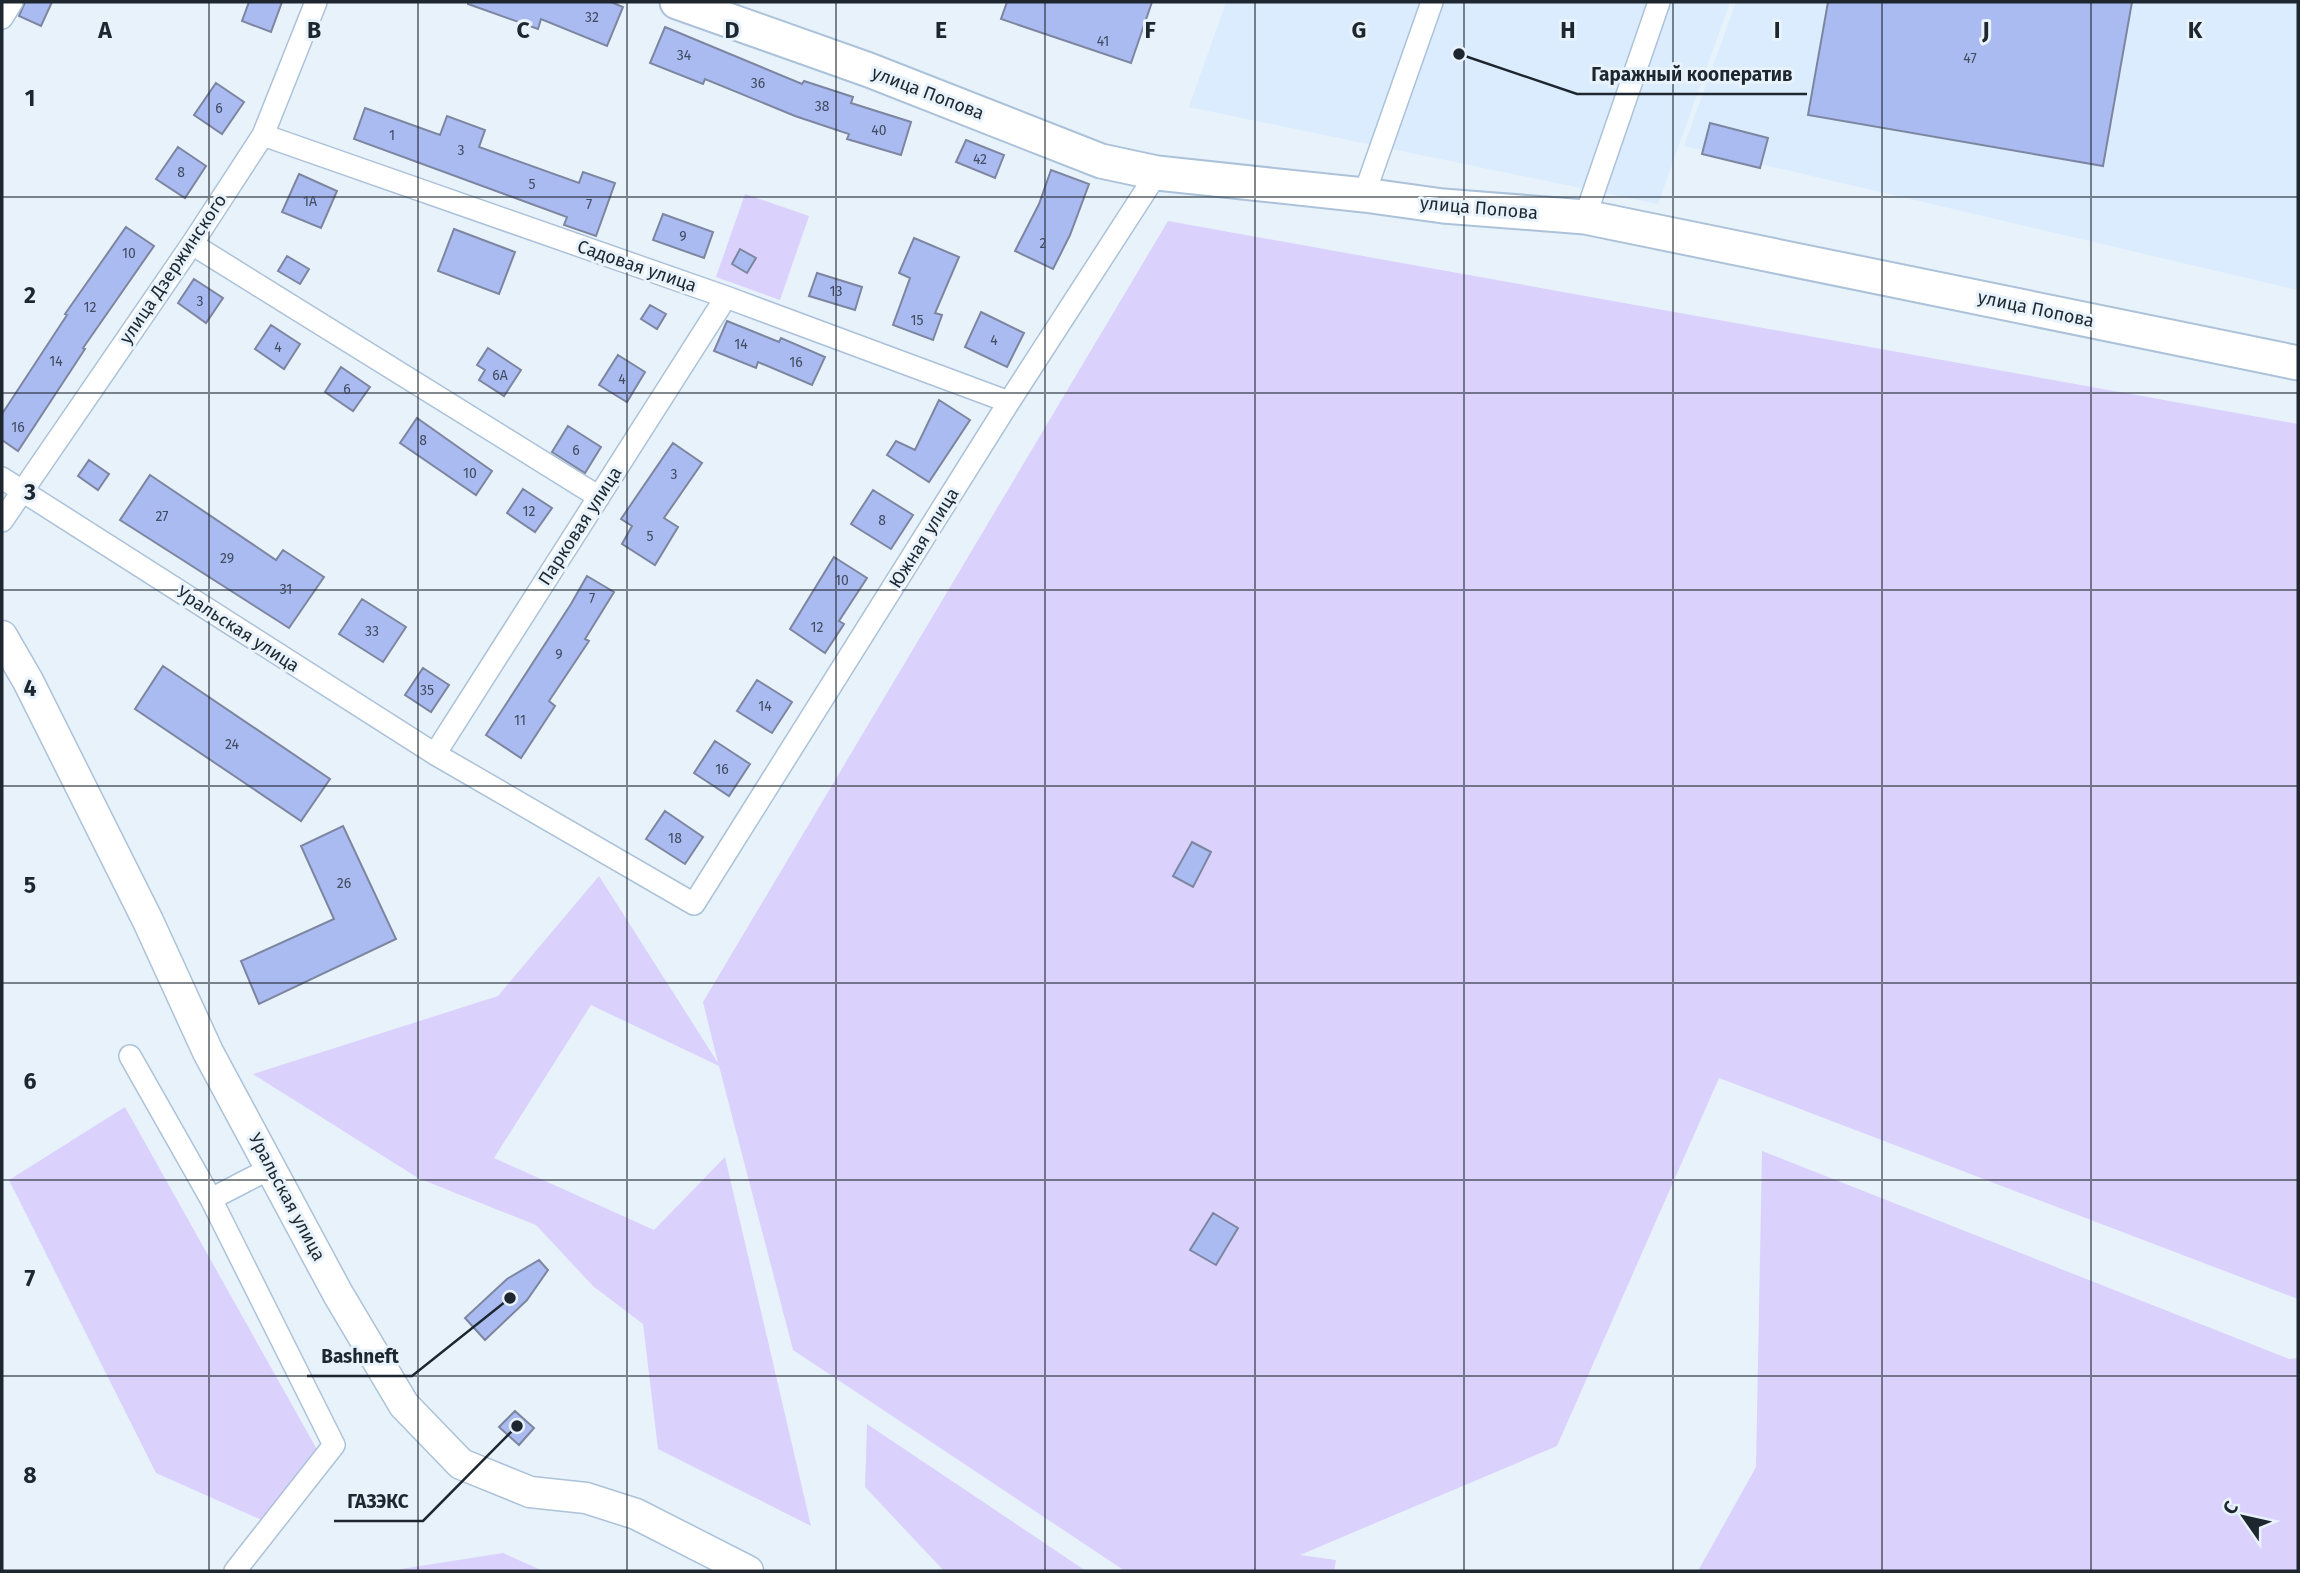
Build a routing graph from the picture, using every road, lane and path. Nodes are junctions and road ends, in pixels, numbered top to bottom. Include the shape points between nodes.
1 (12, 2) edge
2 (316, 2) edge
3 (677, 2) edge
4 (1432, 2) edge
5 (1659, 2) edge
6 (2, 18) edge
7 (263, 135) junction
8 (1157, 173) junction
9 (1364, 195) junction
10 (1584, 216) junction
11 (192, 243) junction
12 (726, 298) junction
13 (2298, 363) edge
14 (1009, 402) junction
15 (2, 478) edge
16 (21, 490) junction
17 (599, 497) junction
18 (2, 521) edge
19 (2, 636) edge
20 (435, 754) junction
21 (694, 904) joint
22 (130, 1056) dead end
23 (271, 1168) junction
24 (211, 1199) junction
25 (235, 1571) edge
26 (748, 1571) edge

1 - 6 street
2 - 7 street, улица Дзержинского
3 - 8 main road, улица Попова via 869,70 1101,161
4 - 9 street
5 - 10 street
7 - 11 street, улица Дзержинского
7 - 12 street, Садовая улица
8 - 9 main road, улица Попова
8 - 14 street, Южная улица
9 - 10 main road, улица Попова
10 - 13 main road, улица Попова
11 - 16 street, улица Дзержинского
11 - 17 street
12 - 14 street, Садовая улица
12 - 17 street, Парковая улица
14 - 21 street, Южная улица
15 - 16 street, Уральская улица
16 - 18 street, улица Дзержинского
16 - 20 street, Уральская улица
17 - 20 street, Парковая улица
19 - 23 street, Уральская улица via 148,921 208,1052
20 - 21 street, Уральская улица
22 - 24 street
23 - 24 street
23 - 26 street, Уральская улица via 404,1405 461,1464 530,1492 586,1499 636,1514
24 - 25 street via 334,1445

